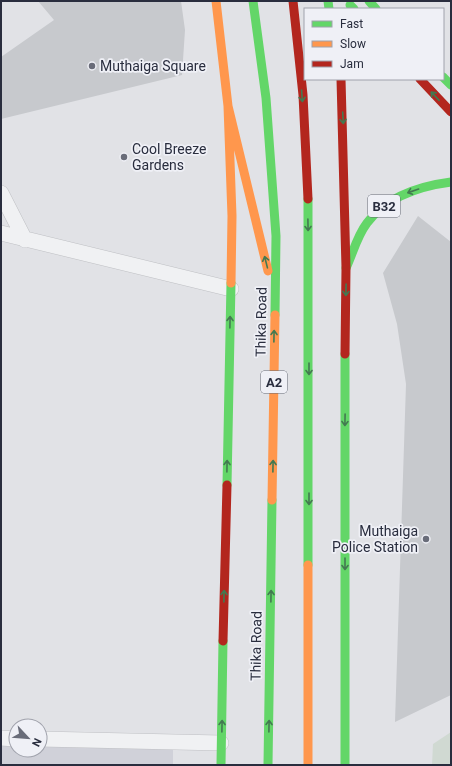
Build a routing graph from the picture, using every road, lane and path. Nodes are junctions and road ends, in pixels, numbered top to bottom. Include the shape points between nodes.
1 (216, 1) edge
2 (253, 1) edge
3 (293, 1) edge
4 (341, 80) edge
5 (421, 80) edge
6 (228, 106) junction
7 (451, 112) edge
8 (451, 182) edge
9 (1, 193) edge
10 (1, 233) edge
11 (25, 240) junction
12 (346, 268) junction
13 (231, 289) junction
14 (275, 299) junction
15 (48, 739) edge
16 (221, 743) junction
17 (221, 765) edge
18 (268, 765) edge
19 (308, 765) edge
20 (345, 765) edge

1 - 6 main road
2 - 14 main road, Thika Road / A2 via 274,185
3 -> 19 main road via 299,49 307,170 309,251
4 -> 12 main road
7 -> 5 main road
6 - 13 main road via 232,192
14 -> 6 main road
8 -> 12 main road, B32 via 398,196 386,204 367,223
9 - 11 street
10 - 11 street
11 - 13 street
12 -> 20 main road
16 -> 13 main road
18 -> 14 main road, Thika Road / A2
15 - 16 street
16 - 17 main road

